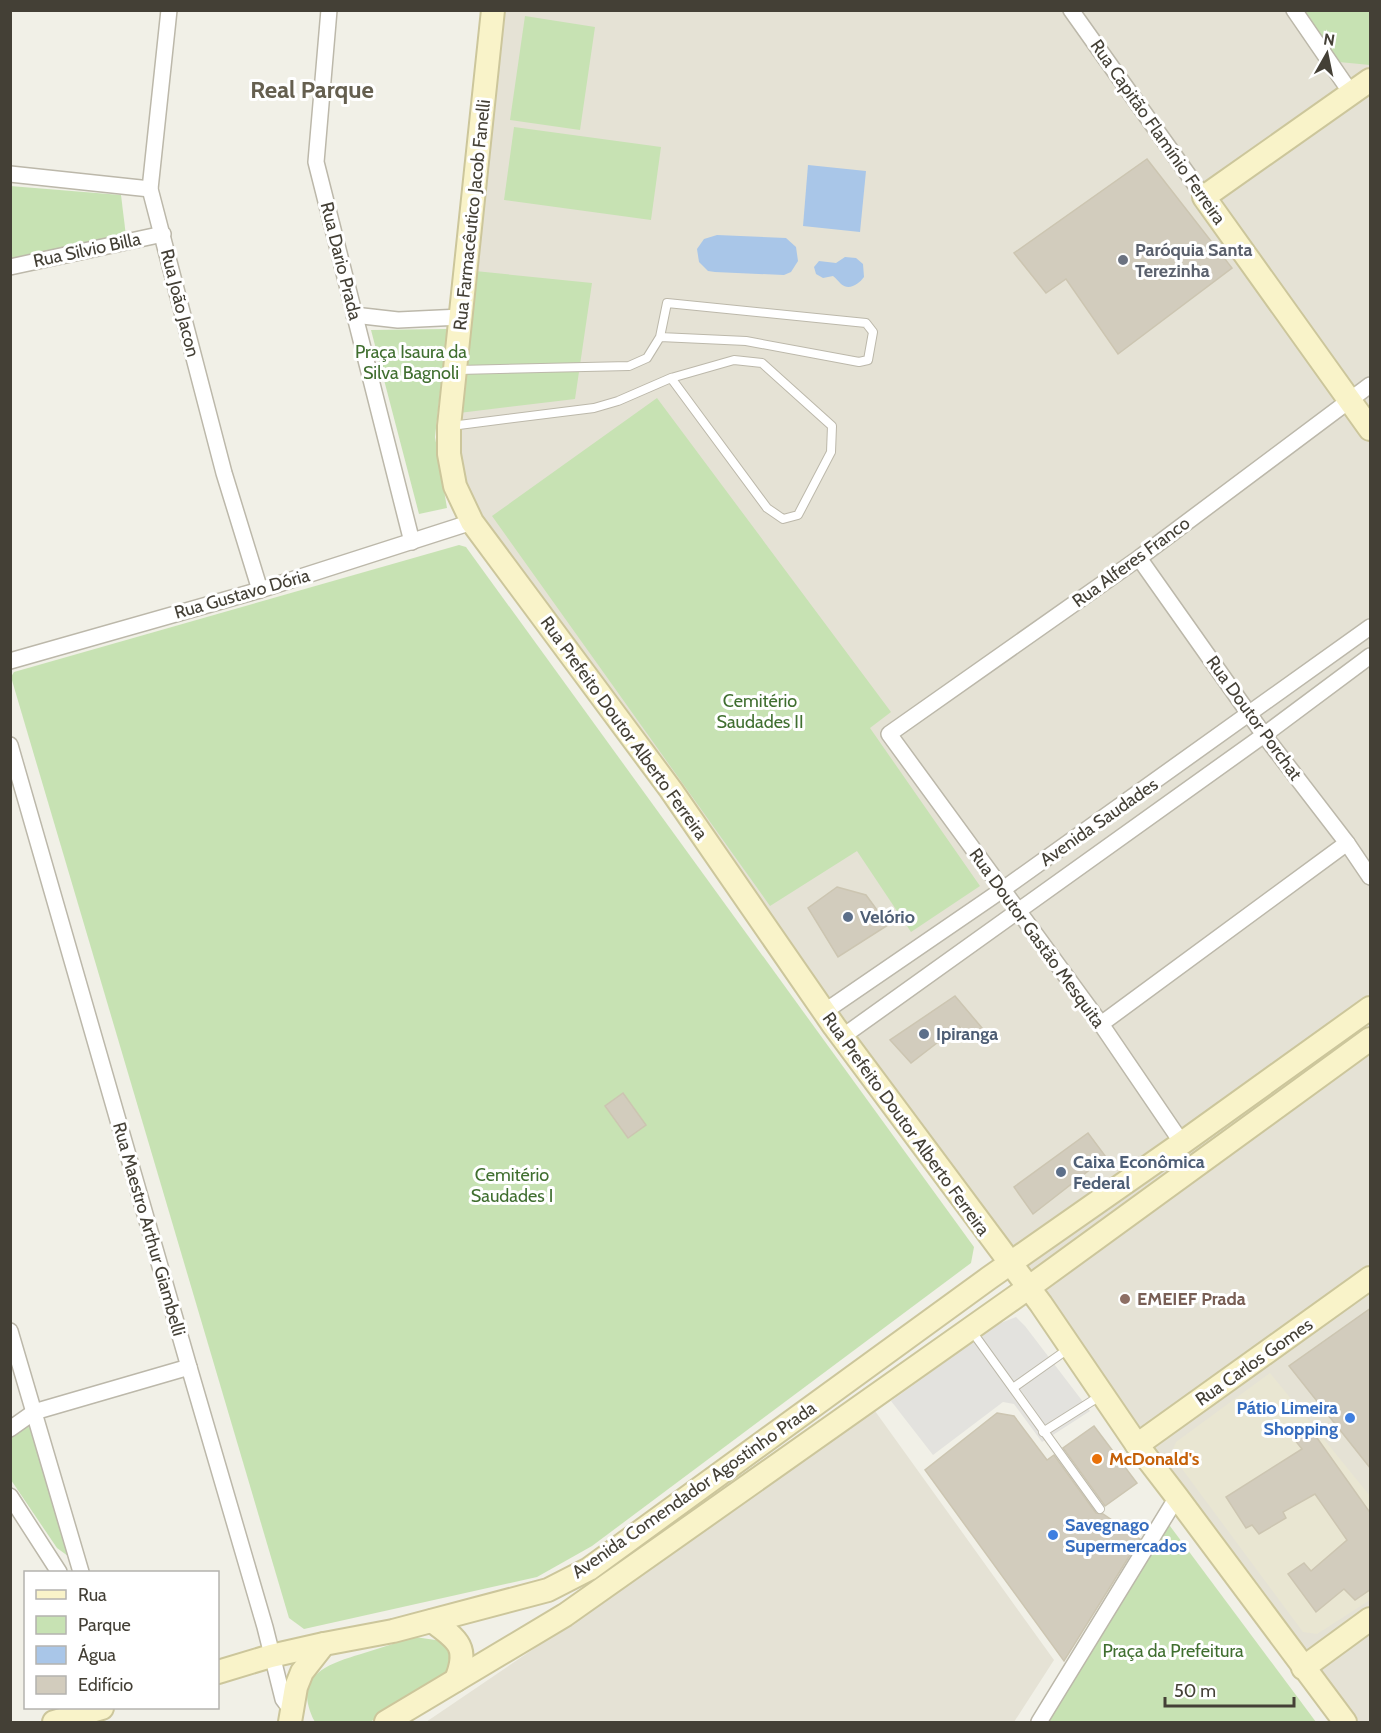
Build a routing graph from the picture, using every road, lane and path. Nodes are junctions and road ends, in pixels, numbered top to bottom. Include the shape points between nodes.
1 (169, 10) edge
2 (329, 10) edge
3 (493, 10) edge
4 (1071, 10) edge
5 (1294, 10) edge
6 (1371, 80) edge
7 (1351, 93) junction
8 (10, 174) edge
9 (150, 189) junction
10 (1204, 197) junction
11 (163, 234) junction
12 (10, 267) edge
13 (354, 315) junction
14 (461, 317) junction
15 (660, 337) junction
16 (455, 370) junction
17 (671, 378) junction
18 (1371, 385) edge
19 (1350, 399) junction
20 (449, 426) junction
21 (1371, 429) edge
22 (472, 522) junction
23 (412, 542) junction
24 (1139, 558) junction
25 (260, 590) junction
26 (1371, 627) edge
27 (1371, 656) edge
28 (10, 661) edge
29 (1250, 715) junction
30 (889, 734) joint
31 (1264, 735) junction
32 (10, 745) edge
33 (1347, 843) junction
34 (1371, 877) edge
35 (1002, 890) junction
36 (1018, 912) junction
37 (1371, 1008) edge
38 (824, 1012) junction
39 (1101, 1024) junction
40 (842, 1037) junction
41 (1371, 1040) edge
42 (1182, 1143) junction
43 (1010, 1264) junction
44 (1371, 1278) edge
45 (1029, 1288) junction
46 (970, 1329) junction
47 (10, 1331) edge
48 (1070, 1348) junction
49 (189, 1367) junction
50 (1013, 1388) junction
51 (1101, 1395) junction
52 (34, 1412) junction
53 (10, 1429) edge
54 (1043, 1432) junction
55 (1137, 1445) junction
56 (10, 1496) edge
57 (1177, 1497) junction
58 (1100, 1509) dead end
59 (58, 1571) edge
60 (81, 1571) edge
61 (1371, 1619) edge
62 (432, 1622) junction
63 (324, 1644) junction
64 (271, 1656) junction
65 (1304, 1668) junction
66 (219, 1672) edge
67 (456, 1680) junction
68 (96, 1709) edge
69 (294, 1719) edge
70 (54, 1722) edge
71 (386, 1722) edge
72 (1039, 1722) edge
73 (1345, 1722) edge

1 - 9 street, Rua João Jacon
2 - 13 street, Rua Dario Prada via 316,162
3 - 14 main road, Rua Farmacêutico Jacob Fanelli
4 - 10 street, Rua Capitão Flamínio Ferreira
5 - 7 street
6 - 7 main road
7 - 10 main road
8 - 9 street
9 - 11 street, Rua João Jacon
10 - 19 main road, Rua Capitão Flamínio Ferreira
11 - 12 street, Rua Silvio Billa
11 - 25 street, Rua João Jacon via 224,473
13 - 14 street via 399,320
13 - 23 street, Rua Dario Prada
14 - 16 main road, Rua Farmacêutico Jacob Fanelli
15 - 15 lane via 746,341 859,362 868,360 873,332 866,323 667,303
15 - 16 lane via 647,358 629,366
16 - 20 main road, Rua Farmacêutico Jacob Fanelli
17 - 17 lane via 734,360 762,363 832,426 831,452 798,515 783,519 767,508
17 - 20 lane via 594,408
18 - 19 street, Rua Alferes Franco
19 - 21 main road, Rua Capitão Flamínio Ferreira
19 - 24 street, Rua Alferes Franco
20 - 22 main road, Rua Farmacêutico Jacob Fanelli via 455,486
22 - 23 street, Rua Gustavo Dória
22 - 38 main road, Rua Prefeito Doutor Alberto Ferreira via 671,790
23 - 25 street, Rua Gustavo Dória
24 - 29 street, Rua Doutor Porchat
24 - 30 street, Rua Alferes Franco
25 - 28 street, Rua Gustavo Dória
26 - 29 street, Avenida Saudades
27 - 31 street, Avenida Saudades
29 - 31 street, Rua Doutor Porchat
29 - 35 street, Avenida Saudades
30 - 35 street, Rua Doutor Gastão Mesquita
31 - 33 street, Rua Doutor Porchat
31 - 36 street, Avenida Saudades
32 - 49 street, Rua Maestro Arthur Giambelli
33 - 34 street, Rua Doutor Porchat
33 - 39 street
35 - 36 street, Rua Doutor Gastão Mesquita
35 - 38 street, Avenida Saudades
36 - 39 street, Rua Doutor Gastão Mesquita
36 - 40 street, Avenida Saudades
37 - 42 main road, Avenida Comendador Agostinho Prada
38 - 40 main road, Rua Prefeito Doutor Alberto Ferreira
39 - 42 street, Rua Doutor Gastão Mesquita
40 - 43 main road, Rua Prefeito Doutor Alberto Ferreira
41 - 45 main road, Avenida Comendador Agostinho Prada
42 - 43 main road, Avenida Comendador Agostinho Prada
43 - 45 main road, Rua Prefeito Doutor Alberto Ferreira
43 - 62 main road, Avenida Comendador Agostinho Prada via 589,1569 548,1590
44 - 55 main road, Rua Carlos Gomes
45 - 46 main road, Avenida Comendador Agostinho Prada
45 - 48 main road, Rua Prefeito Doutor Alberto Ferreira
46 - 50 lane
46 - 67 main road, Avenida Comendador Agostinho Prada via 565,1614
47 - 52 street
48 - 50 lane
48 - 51 main road, Rua Prefeito Doutor Alberto Ferreira
49 - 52 street
49 - 64 street, Rua Maestro Arthur Giambelli
50 - 54 lane
51 - 54 lane
51 - 55 main road, Rua Prefeito Doutor Alberto Ferreira
52 - 53 street
52 - 60 street
54 - 58 lane
55 - 57 main road, Rua Prefeito Doutor Alberto Ferreira
56 - 59 street
57 - 65 main road, Rua Prefeito Doutor Alberto Ferreira
57 - 72 street
61 - 65 main road
62 - 63 main road, Avenida Comendador Agostinho Prada
62 - 67 main road via 448,1632 463,1655
63 - 64 main road, Avenida Comendador Agostinho Prada
63 - 69 main road via 302,1672 296,1687
64 - 66 main road, Avenida Comendador Agostinho Prada
64 - 69 street, Rua Maestro Arthur Giambelli via 283,1699
65 - 73 main road, Rua Prefeito Doutor Alberto Ferreira
67 - 71 main road, Avenida Comendador Agostinho Prada
68 - 70 main road

